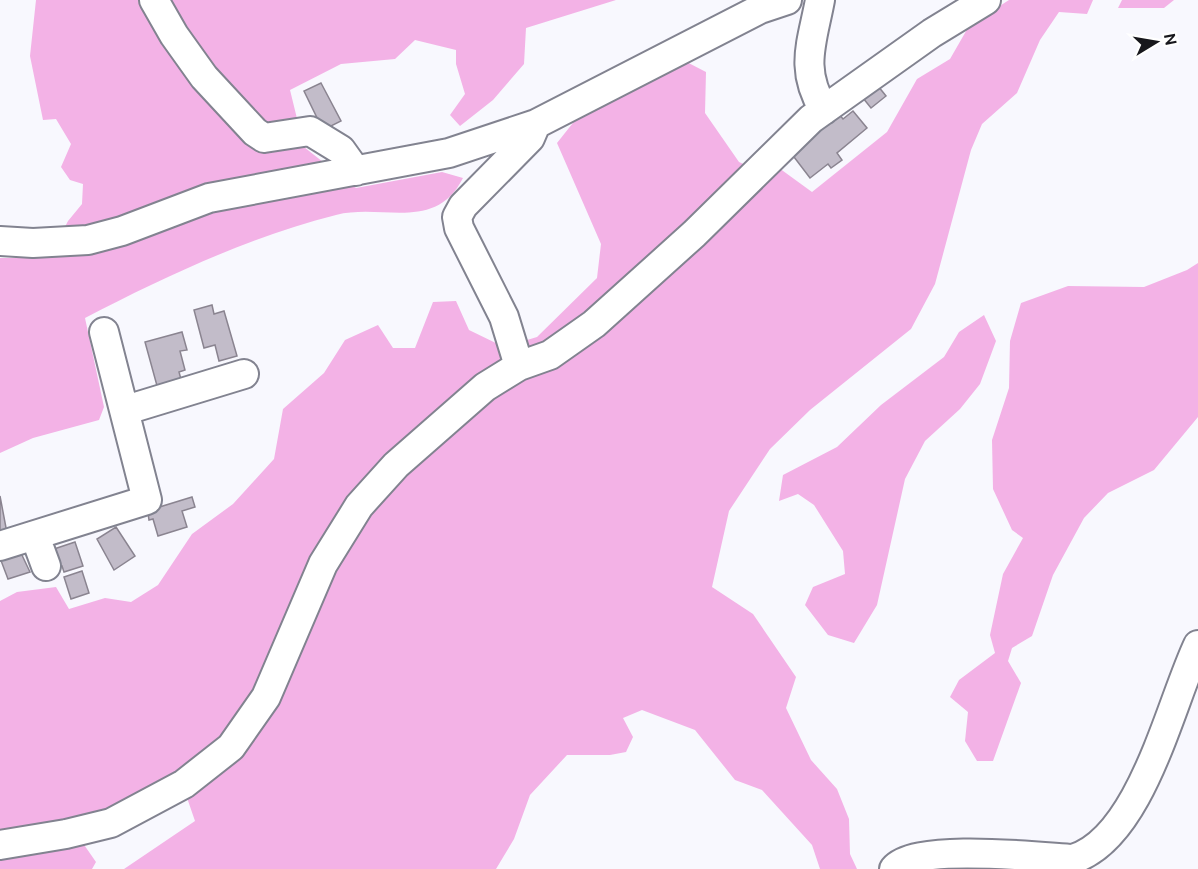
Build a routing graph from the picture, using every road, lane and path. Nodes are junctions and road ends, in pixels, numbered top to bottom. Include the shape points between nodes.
1 (154, 0) edge
2 (787, 0) edge
3 (820, 0) edge
4 (986, 0) edge
5 (824, 110) junction
6 (536, 124) junction
7 (356, 171) junction
8 (0, 241) edge
9 (104, 332) dead end
10 (519, 366) junction
11 (244, 374) dead end
12 (126, 410) junction
13 (35, 536) junction
14 (0, 546) edge
15 (46, 566) dead end
16 (1198, 645) edge
17 (0, 845) edge
18 (894, 869) edge

1 - 7 street via 204,77 255,132 264,138 310,131 341,150
2 - 6 street via 760,9
3 - 5 street via 808,60 810,84
4 - 5 street via 932,33
5 - 10 street via 594,324 550,355
6 - 7 street via 449,153
6 - 10 street via 530,138 463,206 457,217 504,317
7 - 8 street via 209,198 88,240
9 - 12 street
10 - 17 street via 467,402 396,465 359,506 323,564 266,697 231,747 184,784 111,823
11 - 12 street
12 - 13 street via 147,500
13 - 14 street
13 - 15 street
16 - 18 street via 1140,787 1102,845 1073,859 963,853 926,856 898,863

